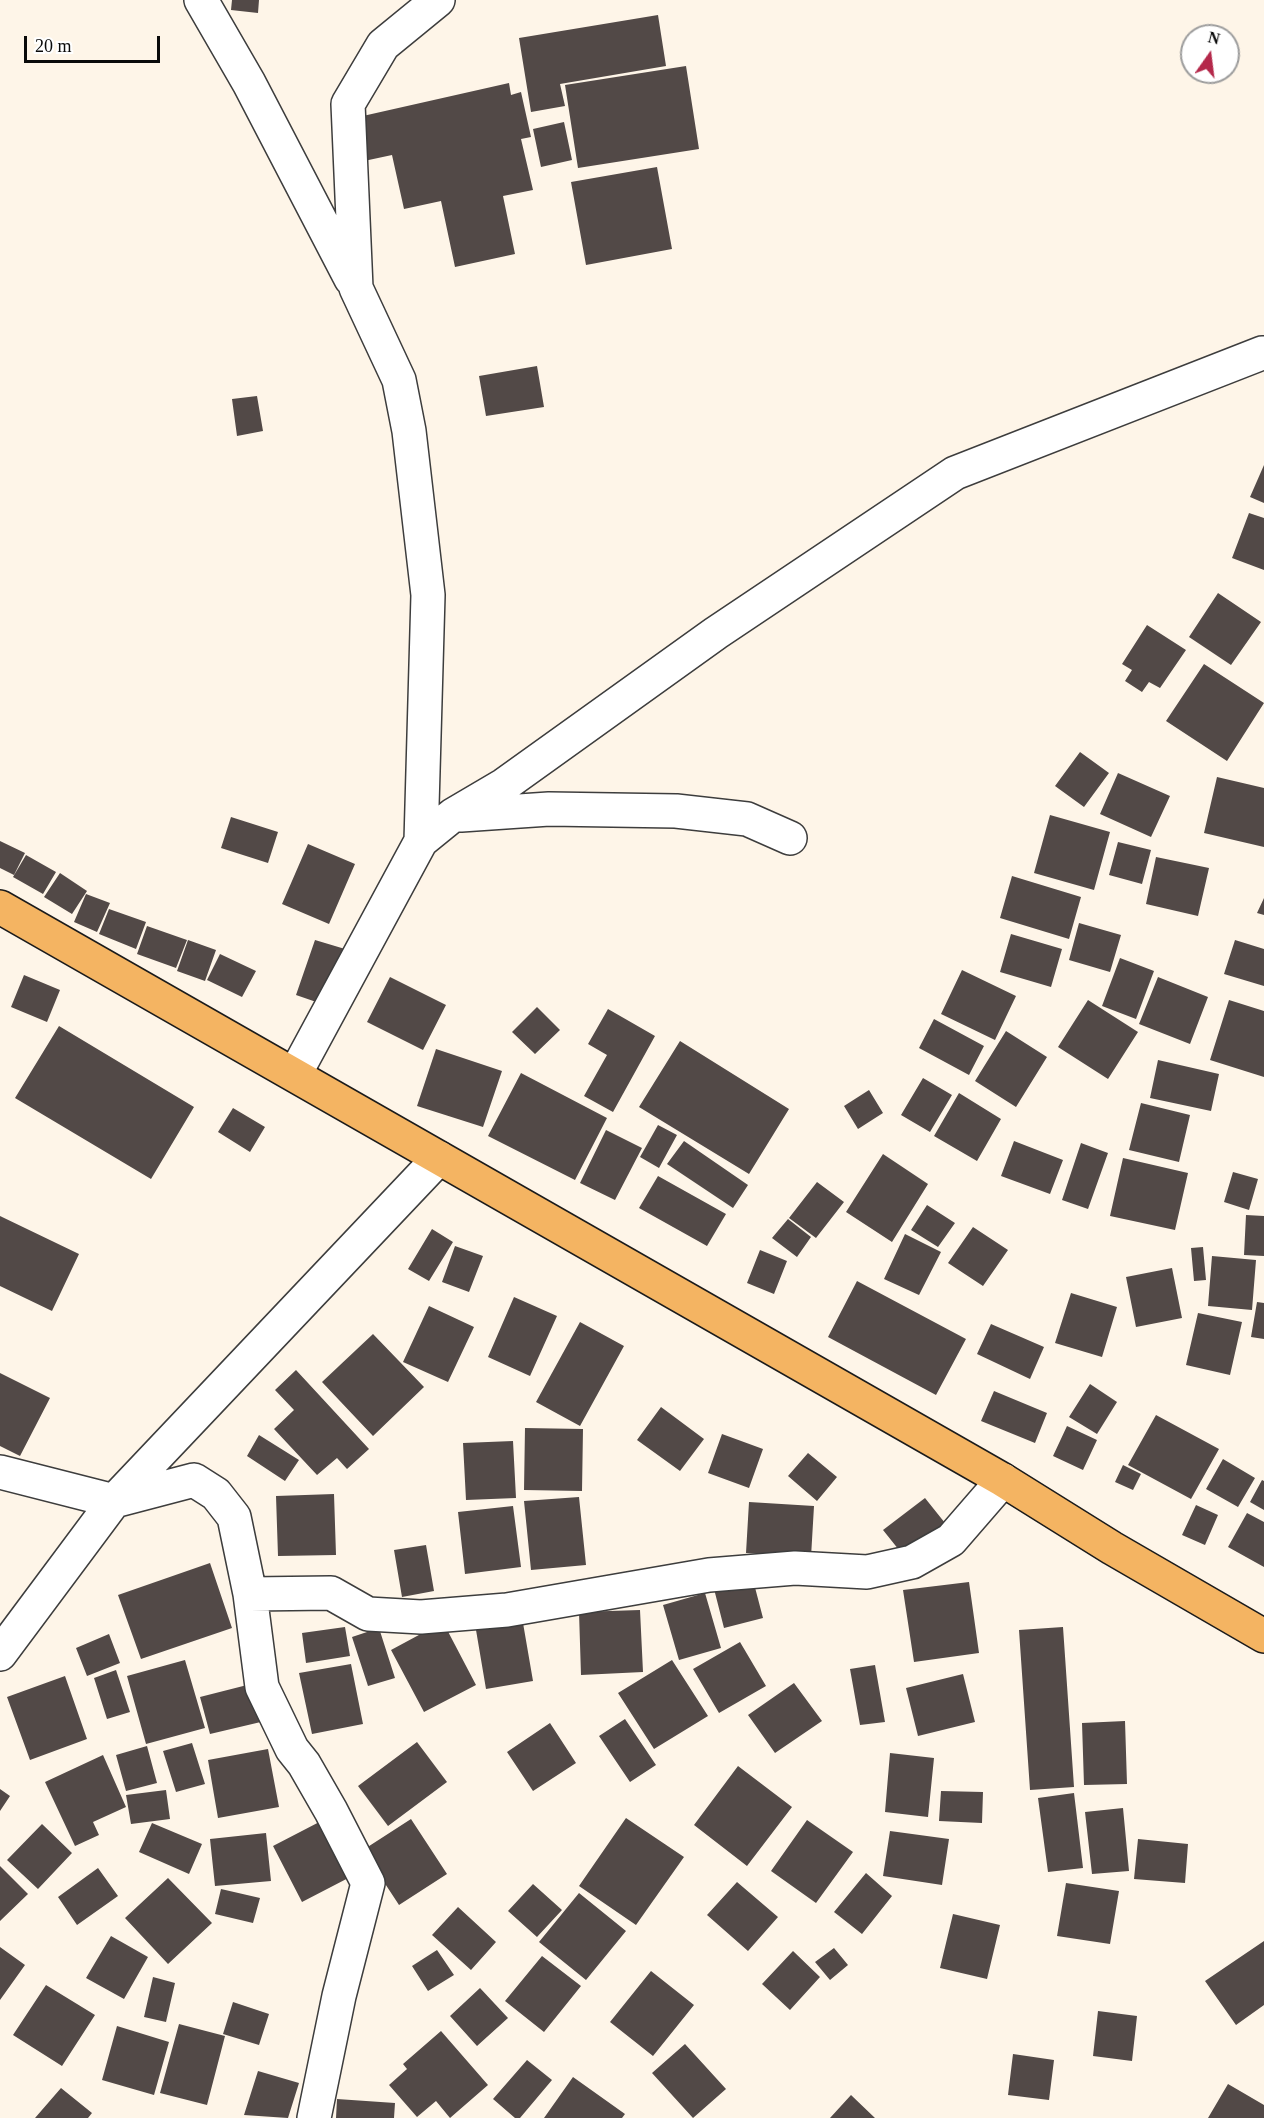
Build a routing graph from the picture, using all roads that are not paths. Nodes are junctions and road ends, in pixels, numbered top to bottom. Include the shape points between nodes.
1 (201, 0) edge
2 (438, 0) edge
3 (356, 288) junction
4 (1262, 353) dead end
5 (453, 815) junction
6 (790, 838) dead end
7 (421, 841) junction
8 (0, 907) edge
9 (295, 1074) junction
10 (439, 1158) junction
11 (0, 1472) edge
12 (1003, 1480) junction
13 (114, 1501) junction
14 (250, 1594) junction
15 (1264, 1636) edge
16 (0, 1654) edge
17 (315, 2118) edge

1 - 3 street
2 - 3 street via 383,45 348,104
3 - 7 street via 399,380 429,595
4 - 5 street via 955,473 716,633 504,785
5 - 6 street via 549,809 676,811 747,819
5 - 7 street
7 - 9 street
8 - 9 main road
9 - 10 main road
10 - 12 main road
10 - 13 street
11 - 13 street
12 - 14 street via 951,1540 912,1563 867,1572 795,1568 709,1575 507,1610 421,1617 368,1614 331,1593
12 - 15 main road
13 - 14 street via 194,1480 216,1494 234,1517
13 - 16 street
14 - 17 street via 262,1687 292,1749 304,1764 368,1883 339,1996

